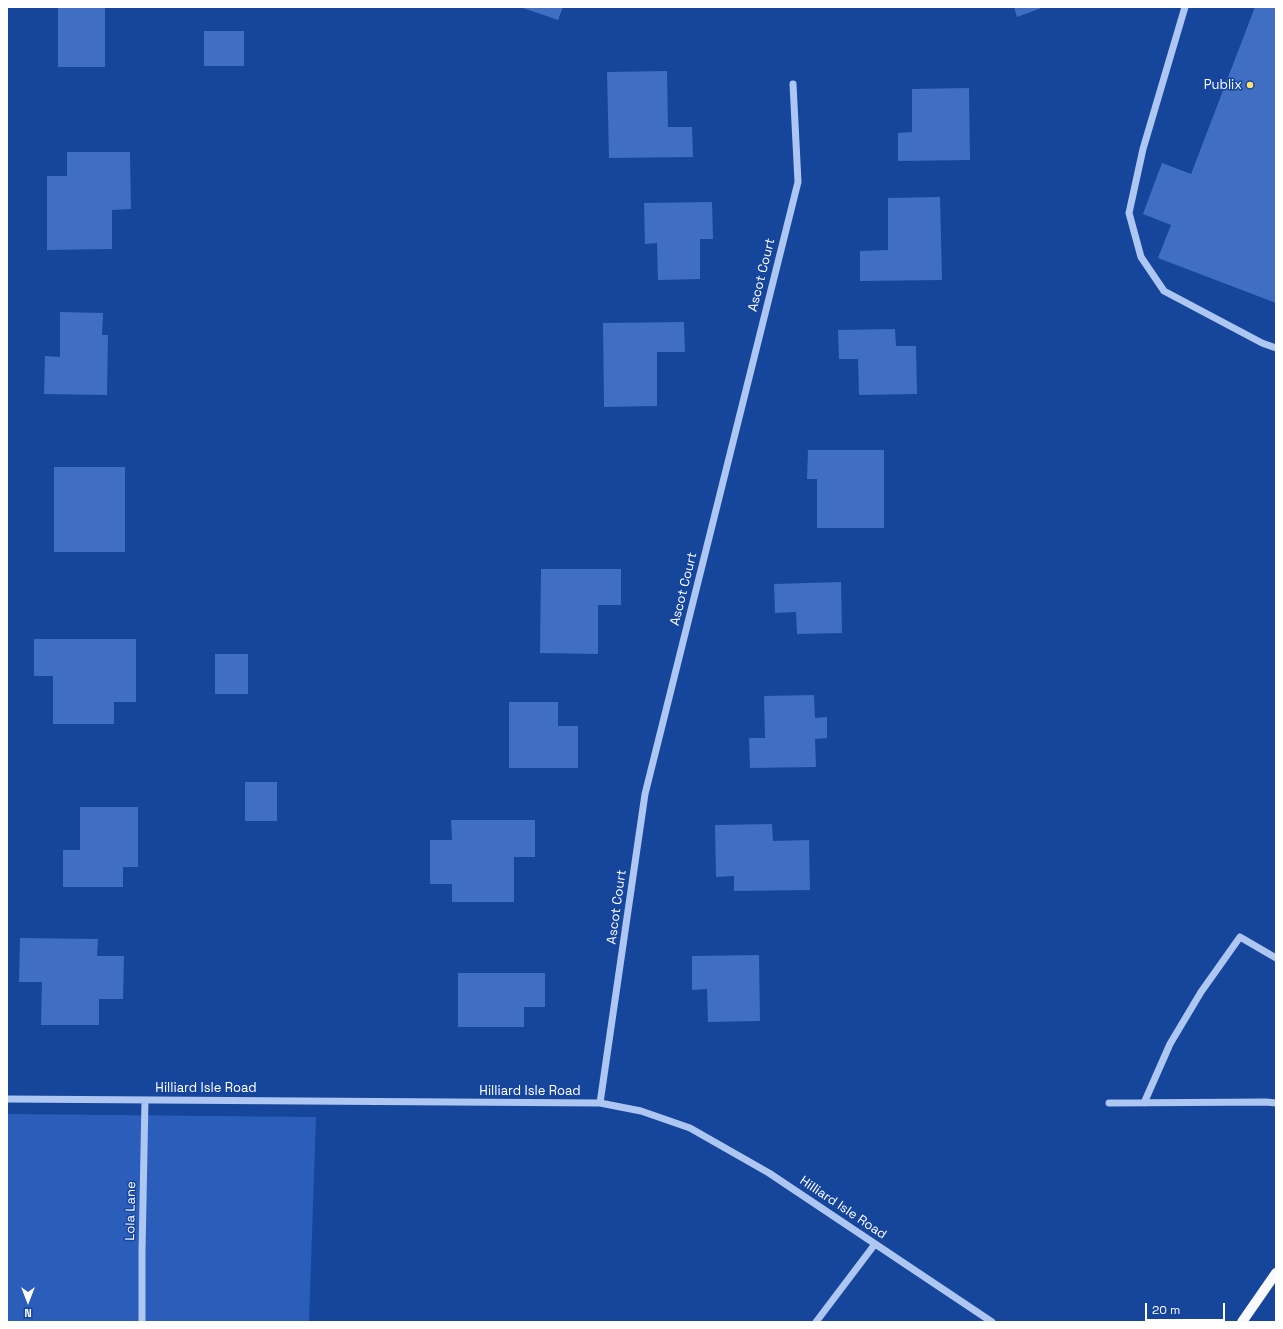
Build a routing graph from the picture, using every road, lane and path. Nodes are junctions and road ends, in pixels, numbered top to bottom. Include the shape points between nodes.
1 (1185, 7) edge
2 (793, 84) dead end
3 (1276, 348) edge
4 (1276, 958) edge
5 (7, 1098) edge
6 (146, 1100) junction
7 (1144, 1102) junction
8 (600, 1103) junction
9 (1110, 1103) dead end
10 (1276, 1103) edge
11 (875, 1244) junction
12 (1276, 1273) edge
13 (142, 1322) edge
14 (816, 1322) edge
15 (992, 1322) edge
16 (1242, 1322) edge

1 - 3 street via 1143,149 1129,213 1141,257 1164,292
2 - 8 street, Ascot Court via 798,182 645,794
4 - 7 street via 1240,937 1201,992 1170,1044
5 - 6 street, Hilliard Isle Road
6 - 8 street, Hilliard Isle Road
6 - 13 street, Lola Lane
7 - 9 street
7 - 10 street
8 - 11 street, Hilliard Isle Road via 641,1111 690,1128 769,1173
11 - 14 street
11 - 15 street, Hilliard Isle Road
12 - 16 main road

